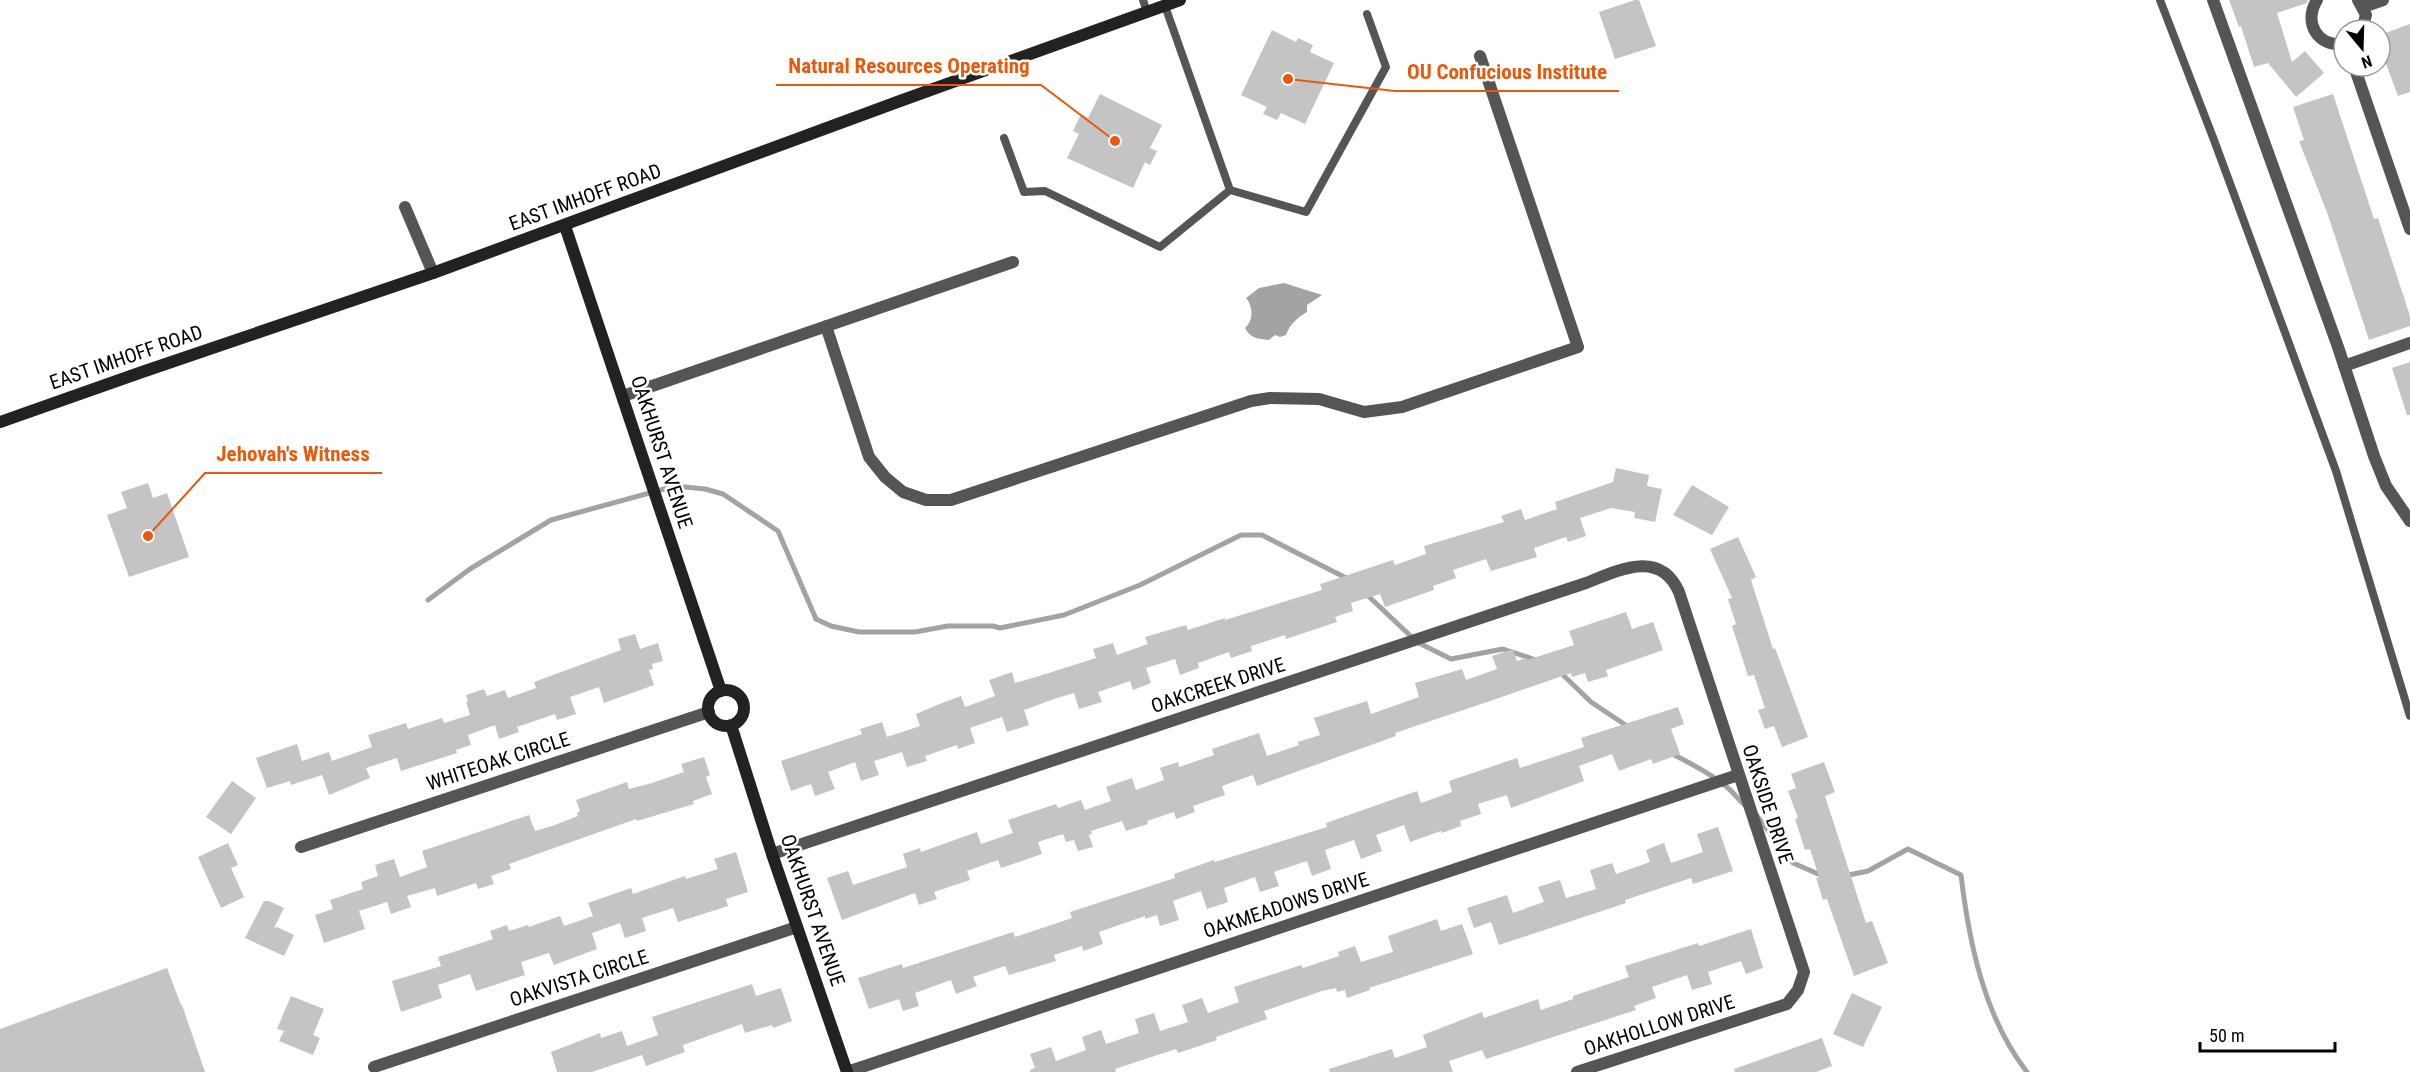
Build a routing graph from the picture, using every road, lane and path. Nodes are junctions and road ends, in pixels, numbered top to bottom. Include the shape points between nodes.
1 (1180, 0) edge
2 (2160, 0) edge
3 (2212, 0) edge
4 (2317, 0) edge
5 (2383, 0) edge
6 (2361, 4) edge
7 (1145, 6) edge
8 (1165, 6) junction
9 (1367, 14) dead end
10 (2365, 18) edge
11 (2332, 44) edge
12 (1480, 56) dead end
13 (2358, 78) edge
14 (1004, 138) dead end
15 (1230, 190) junction
16 (405, 207) dead end
17 (565, 226) junction
18 (2410, 229) edge
19 (1013, 262) dead end
20 (433, 273) junction
21 (826, 326) junction
22 (2410, 343) edge
23 (2344, 366) junction
24 (623, 396) junction
25 (0, 422) edge
26 (2410, 521) edge
27 (1673, 579) joint
28 (720, 691) junction
29 (709, 712) junction
30 (2410, 716) edge
31 (731, 725) junction
32 (1737, 778) junction
33 (301, 848) dead end
34 (772, 854) junction
35 (797, 927) junction
36 (1753, 1015) joint
37 (374, 1067) dead end
38 (847, 1072) edge
39 (1577, 1072) edge

1 - 8 main road, EAST IMHOFF ROAD
2 - 30 lane via 2336,471
3 - 23 street
4 - 11 street via 2310,20 2314,32
5 - 6 street
6 - 10 street
7 - 8 main road, EAST IMHOFF ROAD
7 - 17 main road, EAST IMHOFF ROAD
8 - 15 lane
9 - 15 lane via 1386,67 1306,212
12 - 21 street via 1578,347 1402,406 1364,412 1319,399 1251,401 951,500 926,500 903,492 869,457
13 - 18 street
14 - 15 lane via 1024,192 1045,191 1160,247
16 - 20 street
17 - 20 main road, EAST IMHOFF ROAD
17 - 24 main road, OAKHURST AVENUE
19 - 21 street
20 - 25 main road, EAST IMHOFF ROAD
21 - 24 street
22 - 23 street
23 - 26 street via 2386,486
24 - 28 main road, OAKHURST AVENUE
27 - 32 street, OAKSIDE DRIVE
27 - 34 street, OAKCREEK DRIVE via 1654,568 1624,568
28 - 29 main road via 710,699
28 - 31 main road via 735,693 743,703 742,717
29 - 31 main road via 717,724
29 - 33 street, WHITEOAK CIRCLE
31 - 34 main road, OAKHURST AVENUE
32 - 36 street, OAKSIDE DRIVE via 1804,972 1798,990 1787,1004
32 - 38 street, OAKMEADOWS DRIVE
34 - 35 main road, OAKHURST AVENUE
35 - 37 street, OAKVISTA CIRCLE
35 - 38 main road, OAKHURST AVENUE
36 - 39 street, OAKHOLLOW DRIVE

